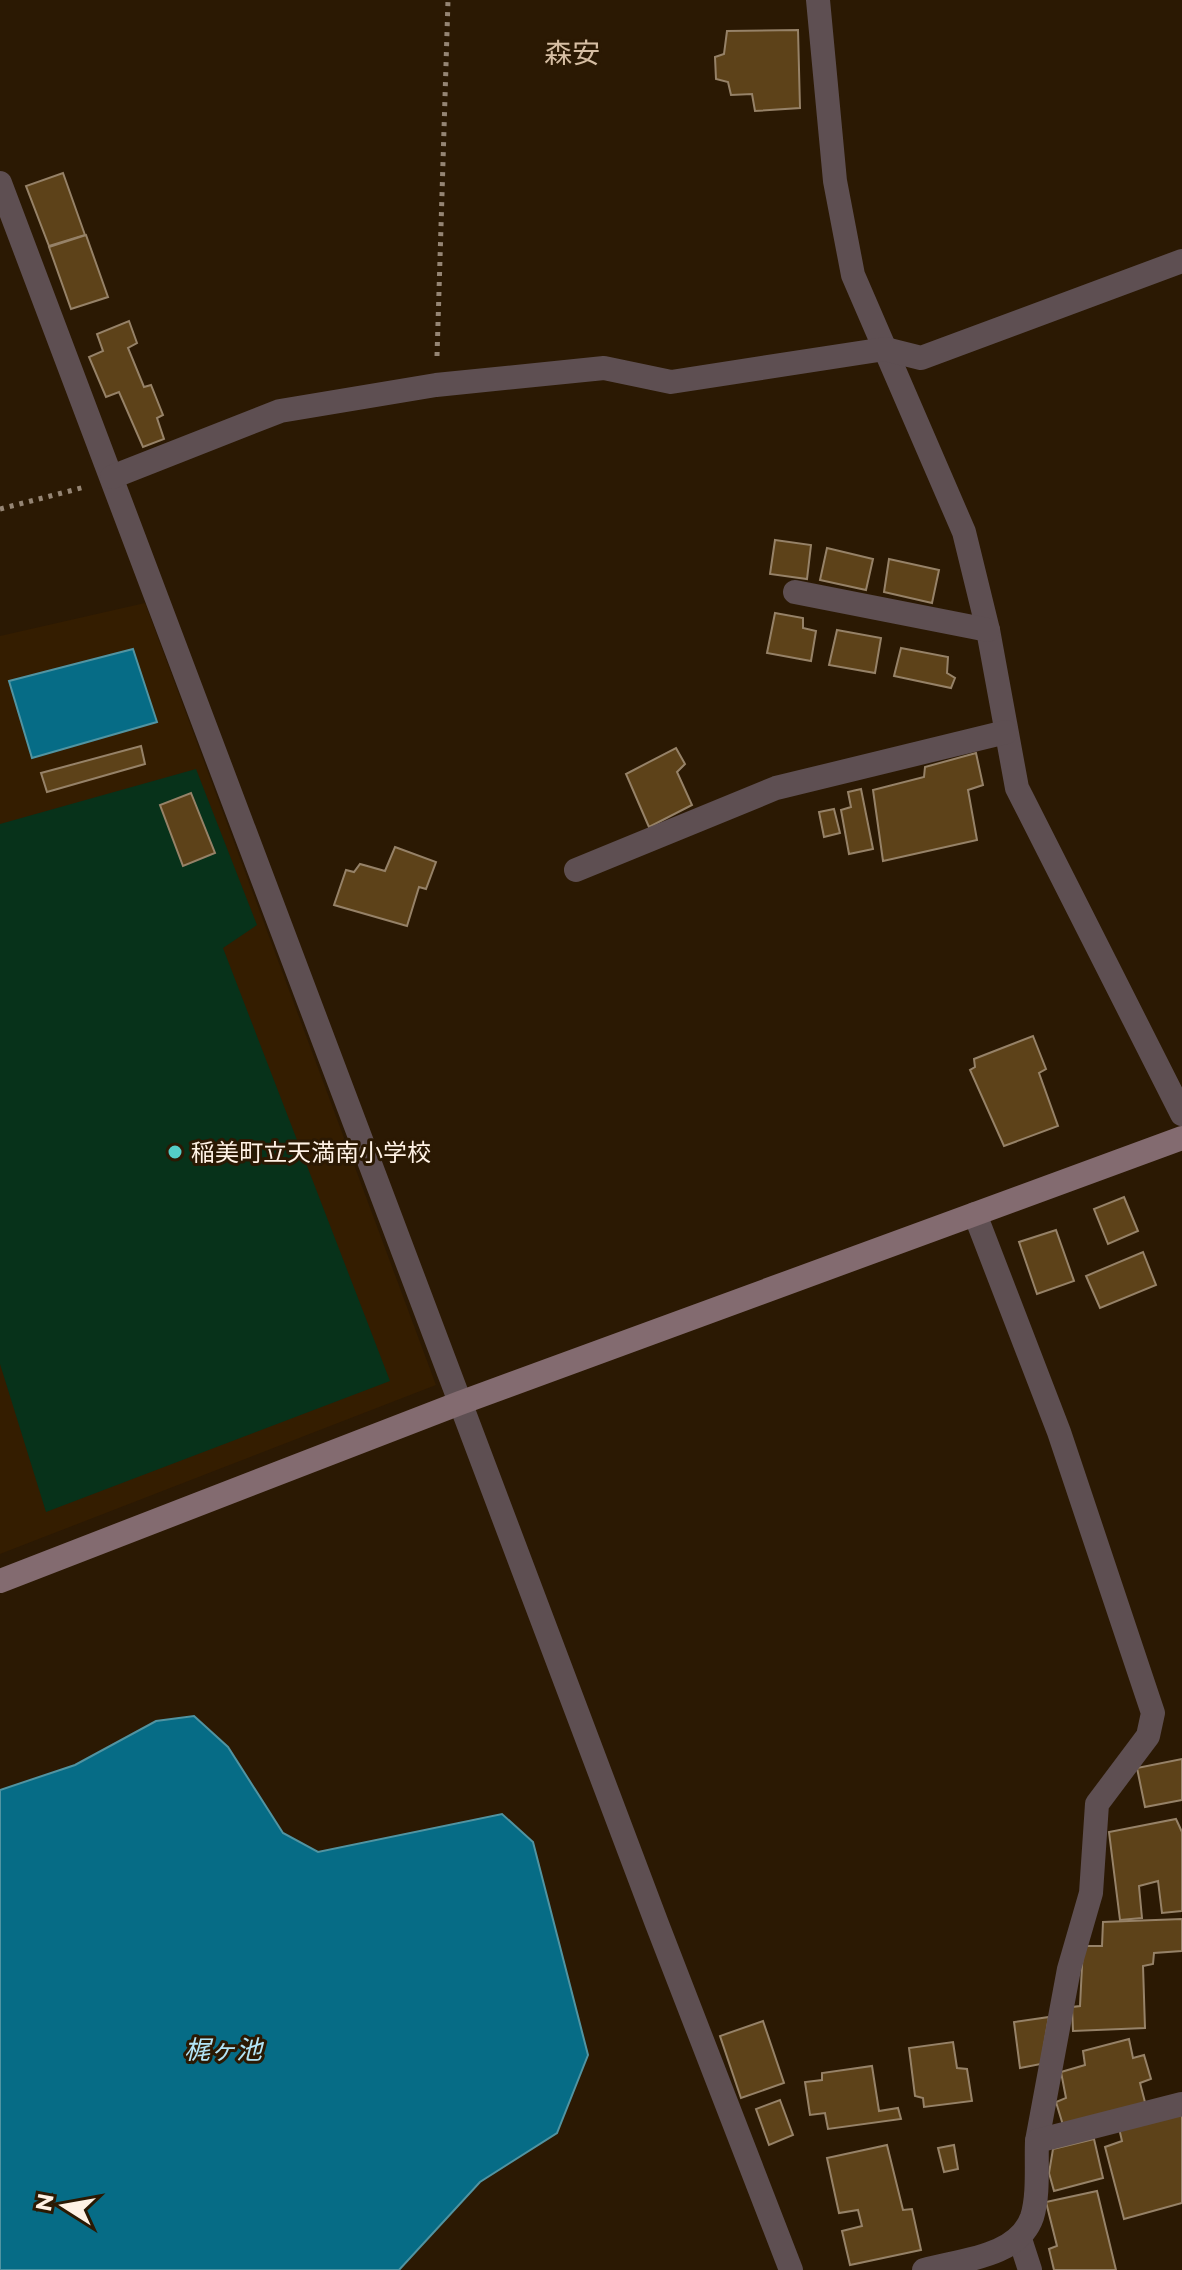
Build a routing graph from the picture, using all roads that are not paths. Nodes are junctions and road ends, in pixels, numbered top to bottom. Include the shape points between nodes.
1 (818, 0) edge
2 (0, 183) edge
3 (1182, 261) edge
4 (885, 349) junction
5 (112, 477) junction
6 (795, 592) dead end
7 (988, 630) junction
8 (1006, 732) junction
9 (576, 870) dead end
10 (1182, 1114) edge
11 (1182, 1138) edge
12 (975, 1214) junction
13 (460, 1403) junction
14 (0, 1581) edge
15 (1182, 2104) edge
16 (1037, 2141) junction
17 (1020, 2239) junction
18 (791, 2270) edge
19 (924, 2270) edge
20 (1030, 2270) edge

1 - 4 street via 835,181 847,244 853,275
2 - 5 street
3 - 4 street via 921,358
4 - 5 street via 671,382 604,368 436,385 280,411
4 - 7 street via 964,532
5 - 13 street
6 - 7 street
7 - 8 street
8 - 9 street via 776,788
8 - 10 street via 1017,788
11 - 12 street
12 - 13 street
12 - 16 street via 1059,1432 1153,1713 1148,1736 1097,1804 1091,1893 1069,1969
13 - 14 street
13 - 18 street
15 - 16 street
16 - 17 street via 1033,2215
17 - 19 street
17 - 20 street

